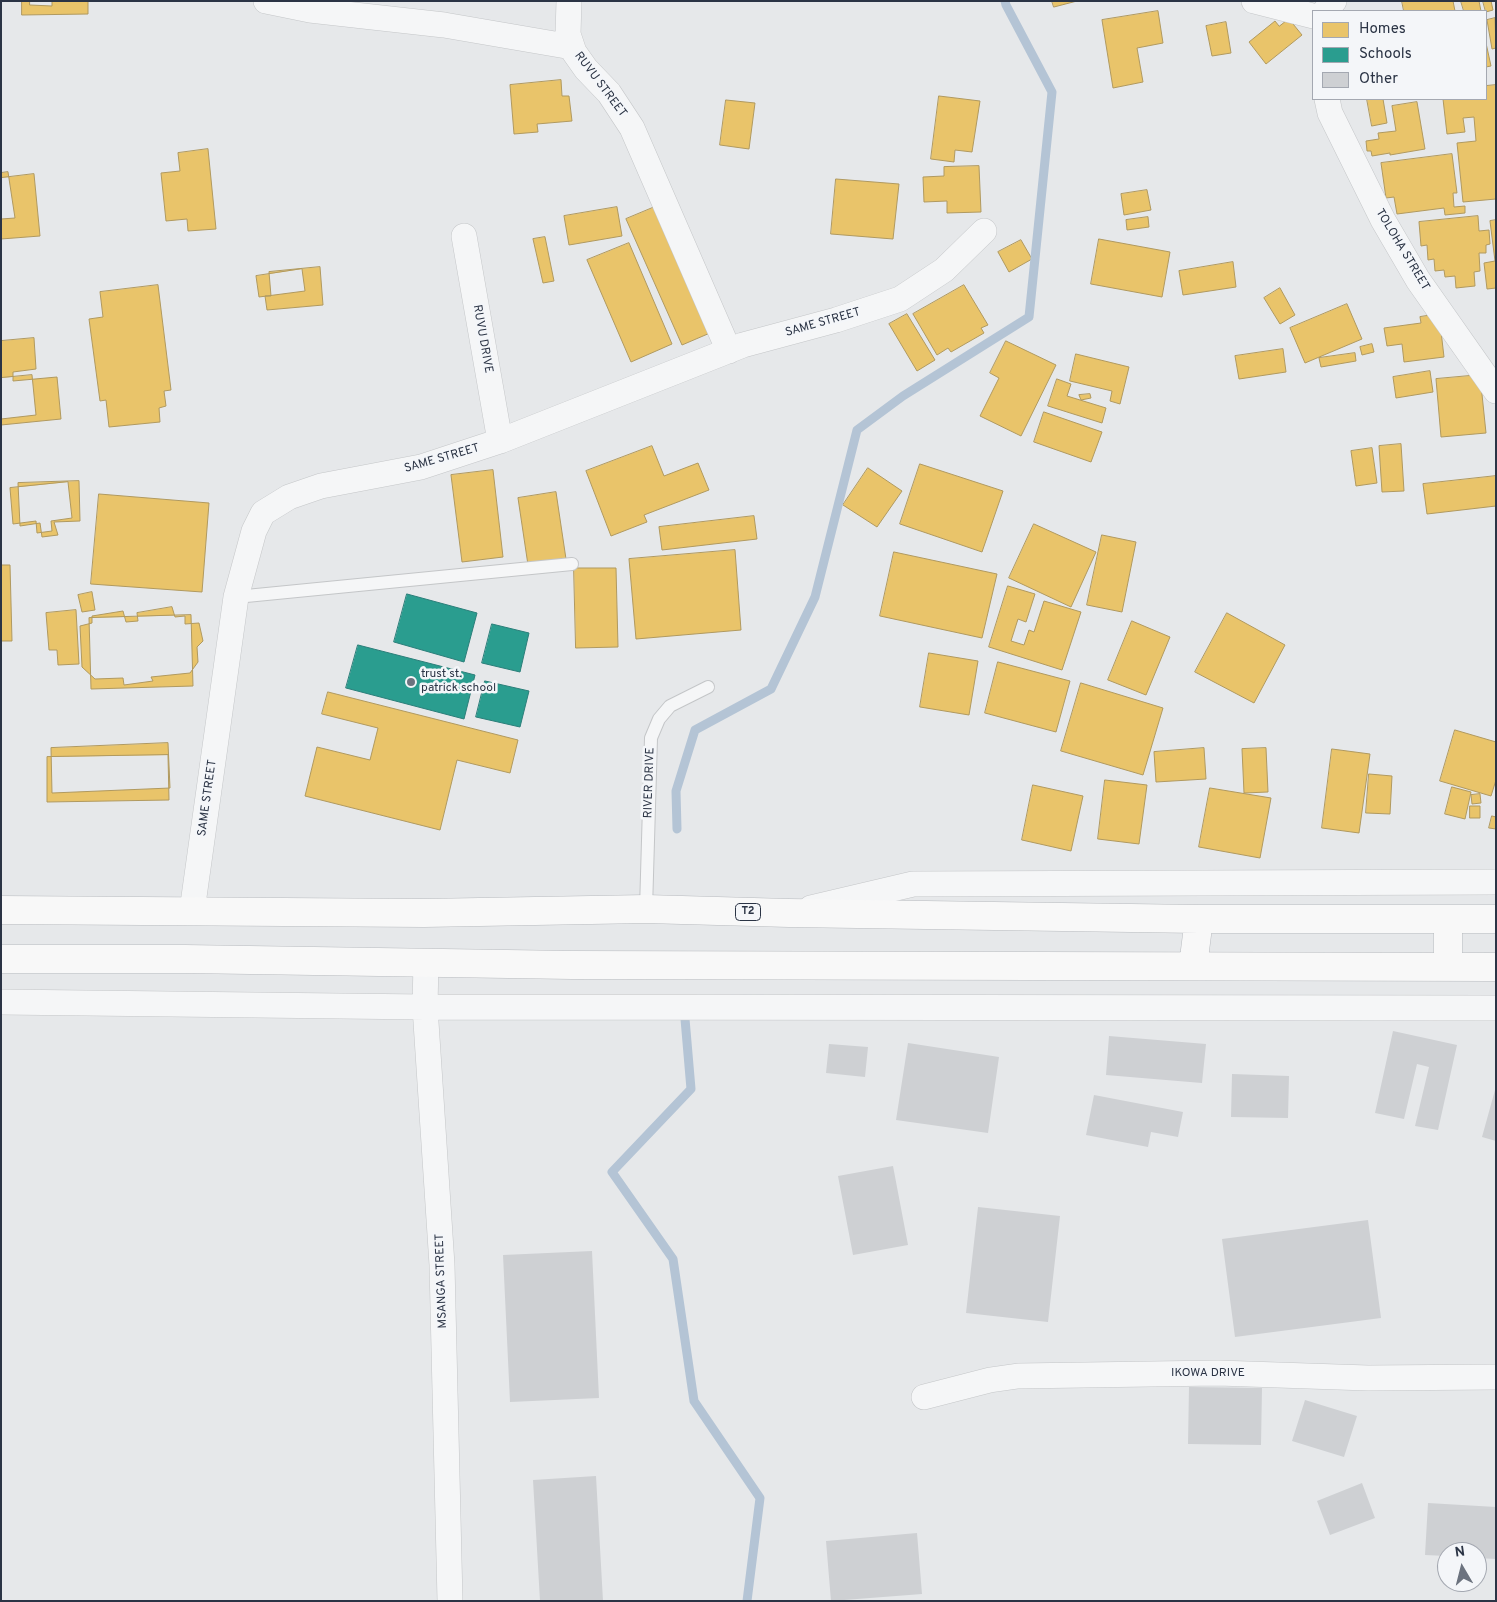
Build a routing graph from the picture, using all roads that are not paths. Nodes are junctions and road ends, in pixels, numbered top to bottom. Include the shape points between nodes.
1 (266, 1) edge
2 (569, 1) edge
3 (1254, 1) edge
4 (1312, 16) edge
5 (572, 47) junction
6 (1327, 100) edge
7 (984, 231) dead end
8 (464, 236) dead end
9 (729, 351) junction
10 (1496, 391) edge
11 (500, 441) junction
12 (572, 564) dead end
13 (236, 597) junction
14 (708, 687) dead end
15 (1496, 882) edge
16 (646, 909) junction
17 (1, 910) edge
18 (192, 911) junction
19 (789, 913) junction
20 (1199, 918) junction
21 (1448, 919) junction
22 (1496, 919) edge
23 (1, 959) edge
24 (426, 962) junction
25 (1192, 966) junction
26 (1448, 967) junction
27 (1496, 967) edge
28 (1, 1002) edge
29 (425, 1007) junction
30 (1496, 1008) edge
31 (1496, 1377) edge
32 (924, 1397) dead end
33 (450, 1601) edge

1 - 5 street, RUVU STREET via 310,10 444,25
2 - 5 street via 568,28
3 - 4 street
5 - 9 street, RUVU STREET via 632,128
6 - 10 street, TOLOHA STREET via 1330,113 1383,220 1418,280
7 - 9 street, SAME STREET via 944,270 900,299
8 - 11 street, RUVU DRIVE
9 - 11 street, SAME STREET
11 - 13 street, SAME STREET via 421,467 321,486 289,497 263,512 254,531
12 - 13 lane
13 - 18 street, SAME STREET
14 - 16 lane, RIVER DRIVE via 670,706 659,719 651,738
15 - 19 street via 913,884
16 - 18 highway, T2 via 424,913
16 - 19 highway, T2
17 - 18 highway, T2
19 - 20 highway, T2
20 - 21 highway, T2
20 - 25 highway
21 - 22 highway, T2
21 - 26 highway
23 - 24 highway
24 - 25 highway
24 - 29 street, MSANGA STREET
25 - 26 highway
26 - 27 highway
28 - 29 street
29 - 30 street
29 - 33 street, MSANGA STREET via 442,1265
31 - 32 street, IKOWA DRIVE via 1018,1376

